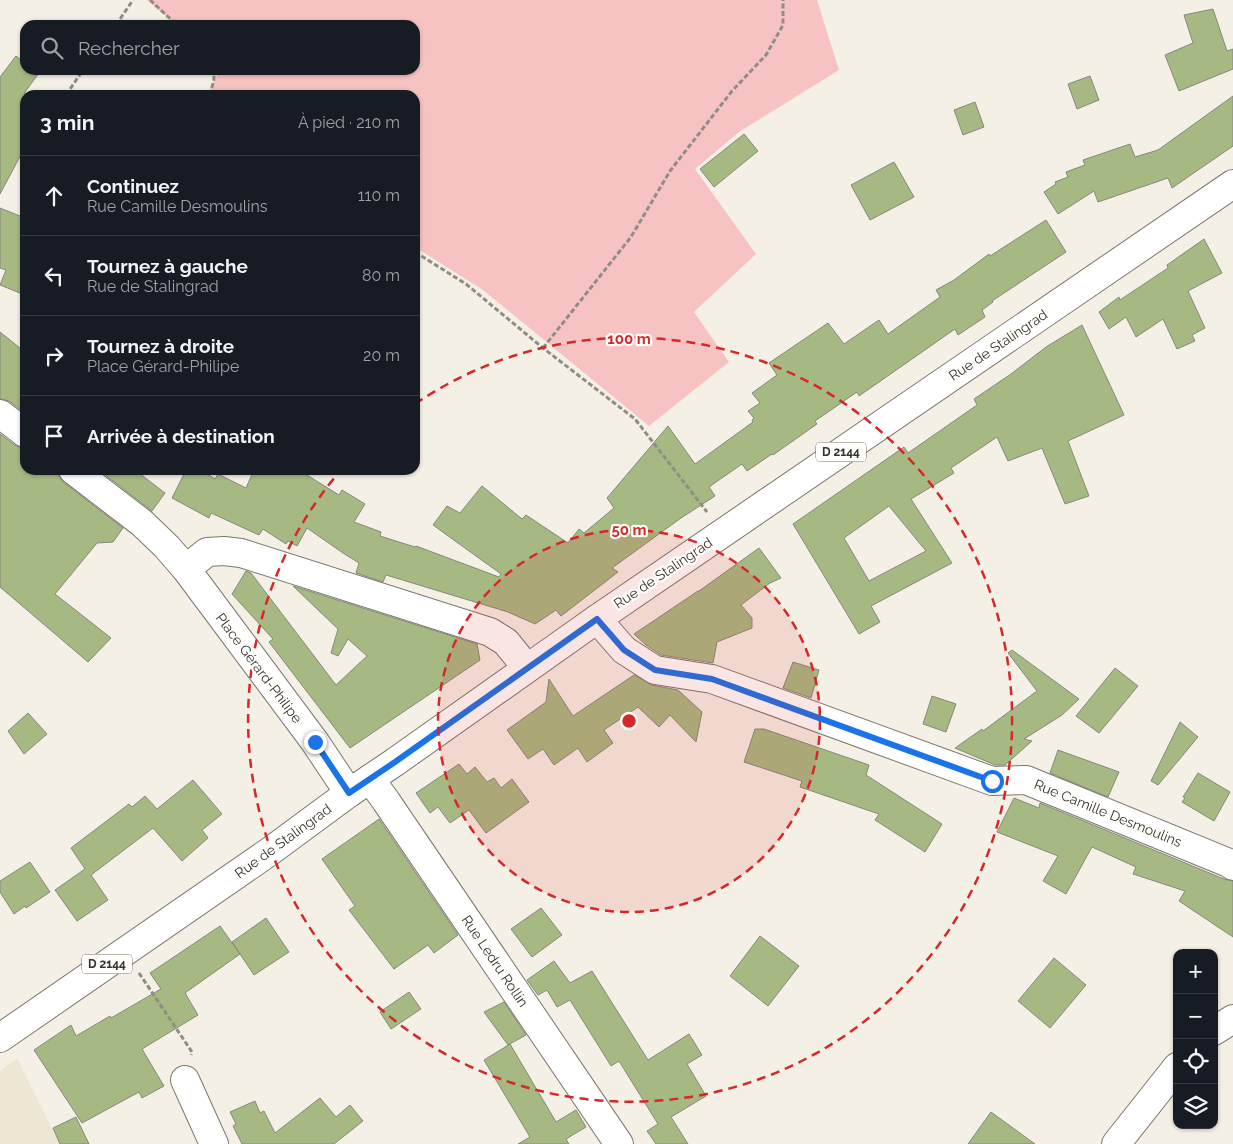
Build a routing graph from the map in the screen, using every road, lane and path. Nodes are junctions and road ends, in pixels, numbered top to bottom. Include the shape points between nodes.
1 (133, 0) edge
2 (150, 0) edge
3 (784, 0) edge
4 (119, 20) edge
5 (172, 20) edge
6 (80, 75) edge
7 (214, 75) edge
8 (69, 90) edge
9 (211, 90) edge
10 (1233, 184) edge
11 (420, 255) edge
12 (543, 348) junction
13 (0, 414) edge
14 (20, 429) edge
15 (79, 475) edge
16 (723, 532) junction
17 (186, 569) junction
18 (597, 619) junction
19 (527, 668) junction
20 (360, 786) junction
21 (1233, 866) edge
22 (125, 951) junction
23 (1233, 1019) edge
24 (1218, 1028) edge
25 (0, 1038) edge
26 (1173, 1072) edge
27 (185, 1080) joint
28 (214, 1144) edge
29 (619, 1144) edge
30 (1116, 1144) edge

1 - 4 path
2 - 5 path
3 - 12 path via 783,25 766,55 732,91 670,171 631,237
6 - 8 path
7 - 9 path
10 - 16 street, Rue de Stalingrad / D 2144
11 - 12 path via 466,284
12 - 16 path via 635,419
13 - 14 street
15 - 17 street, Place Gérard-Philipe via 142,524
16 - 18 street, Rue de Stalingrad / D 2144
17 - 19 street via 207,552 241,553 490,632 506,642
17 - 20 street, Place Gérard-Philipe via 315,742
18 - 19 street, Rue de Stalingrad / D 2144
18 - 21 street, Rue Camille Desmoulins via 624,650 655,670 712,679 992,781 1026,780
19 - 20 street, Rue de Stalingrad / D 2144
20 - 22 street, Rue de Stalingrad / D 2144
20 - 29 street, Rue Ledru Rollin via 386,801
22 - 25 street, Rue de Stalingrad / D 2144
22 - 27 path via 192,1052
23 - 24 street
26 - 30 street
27 - 28 street

